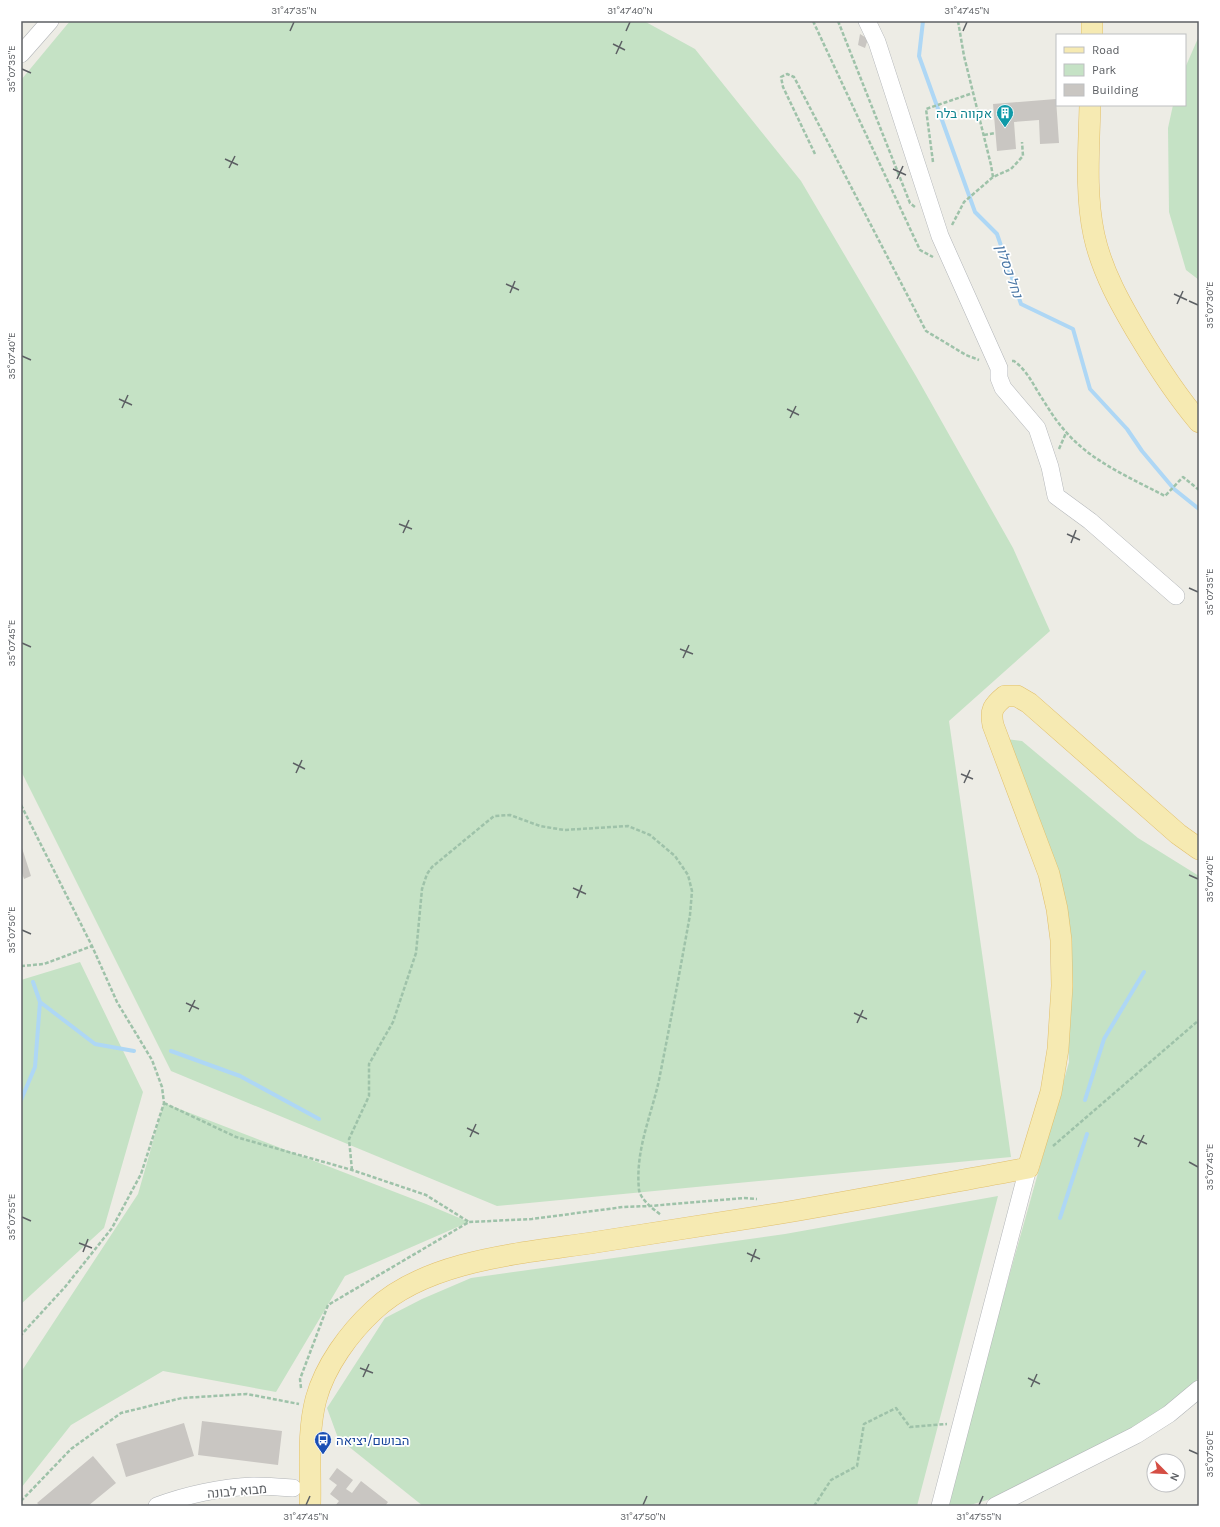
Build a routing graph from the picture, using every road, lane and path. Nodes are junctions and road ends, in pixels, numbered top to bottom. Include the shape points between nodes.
1 (50, 21) edge
2 (813, 21) edge
3 (838, 21) edge
4 (867, 21) edge
5 (958, 21) edge
6 (1092, 21) edge
7 (1092, 34) edge
8 (21, 54) edge
9 (973, 93) junction
10 (1090, 106) edge
11 (995, 132) dead end
12 (984, 135) junction
13 (1022, 142) dead end
14 (814, 154) dead end
15 (993, 177) junction
16 (921, 178) junction
17 (939, 231) junction
18 (955, 270) junction
19 (999, 368) junction
20 (1199, 422) edge
21 (1199, 490) edge
22 (1176, 596) dead end
23 (21, 805) edge
24 (1199, 849) edge
25 (92, 946) junction
26 (21, 966) edge
27 (1199, 1020) edge
28 (164, 1104) junction
29 (1052, 1147) dead end
30 (1028, 1168) junction
31 (352, 1170) junction
32 (650, 1206) junction
33 (783, 1213) junction
34 (681, 1229) junction
35 (21, 1335) edge
36 (1199, 1389) edge
37 (303, 1405) dead end
38 (962, 1422) junction
39 (293, 1488) dead end
40 (21, 1501) edge
41 (158, 1506) edge
42 (310, 1506) edge
43 (814, 1506) edge
44 (940, 1506) edge
45 (995, 1506) edge

1 - 8 street
2 - 18 path via 920,250
3 - 17 path via 910,203
4 - 16 street via 877,42
5 - 9 path
6 - 7 main road
9 - 12 path
9 - 16 path via 926,109 933,166
10 - 20 main road via 1090,206 1094,235 1103,264 1111,286 1155,362
11 - 12 path
12 - 15 path
13 - 15 path via 1023,156 1011,170
14 - 19 path via 783,87 781,77 787,74 794,77 926,331 966,355
15 - 17 path via 964,202 950,230
16 - 17 street
17 - 18 street
18 - 19 street
19 - 21 path via 1007,362 1014,361 1023,367 1062,428 1086,451 1107,464 1165,496 1183,477
19 - 22 street via 998,378 1003,388 1037,428 1050,467 1056,496 1090,521
23 - 25 path
24 - 30 main road via 1178,834 1029,703 1017,696 1005,696 996,704 991,714 993,726 1049,874 1058,910 1062,986 1058,1049 1051,1092
25 - 26 path via 44,964
25 - 28 path via 117,1002 152,1060 162,1087
27 - 29 path
28 - 31 path via 236,1137
28 - 35 path via 140,1174 112,1228 65,1287
30 - 33 main road
30 - 38 street
31 - 32 path via 426,1195 469,1222 532,1219
31 - 32 path via 349,1139 369,1096 369,1064 393,1022 416,953 422,889 432,867 494,816 510,815 540,826 564,830 628,826 650,835 674,856 688,875 692,891 690,915 658,1081 639,1160 640,1192
32 - 33 path via 744,1198 763,1199
32 - 34 path
33 - 34 main road
34 - 42 main road via 494,1258 460,1266 429,1276 402,1289 375,1309 349,1337 321,1384 311,1430
36 - 45 street via 1169,1414 1136,1435
37 - 40 path via 246,1394 182,1398 121,1413 71,1449
38 - 43 path via 910,1427 896,1408 864,1424 857,1466 831,1480
38 - 44 street
39 - 41 street, מבוא לבונה via 252,1486 220,1490

